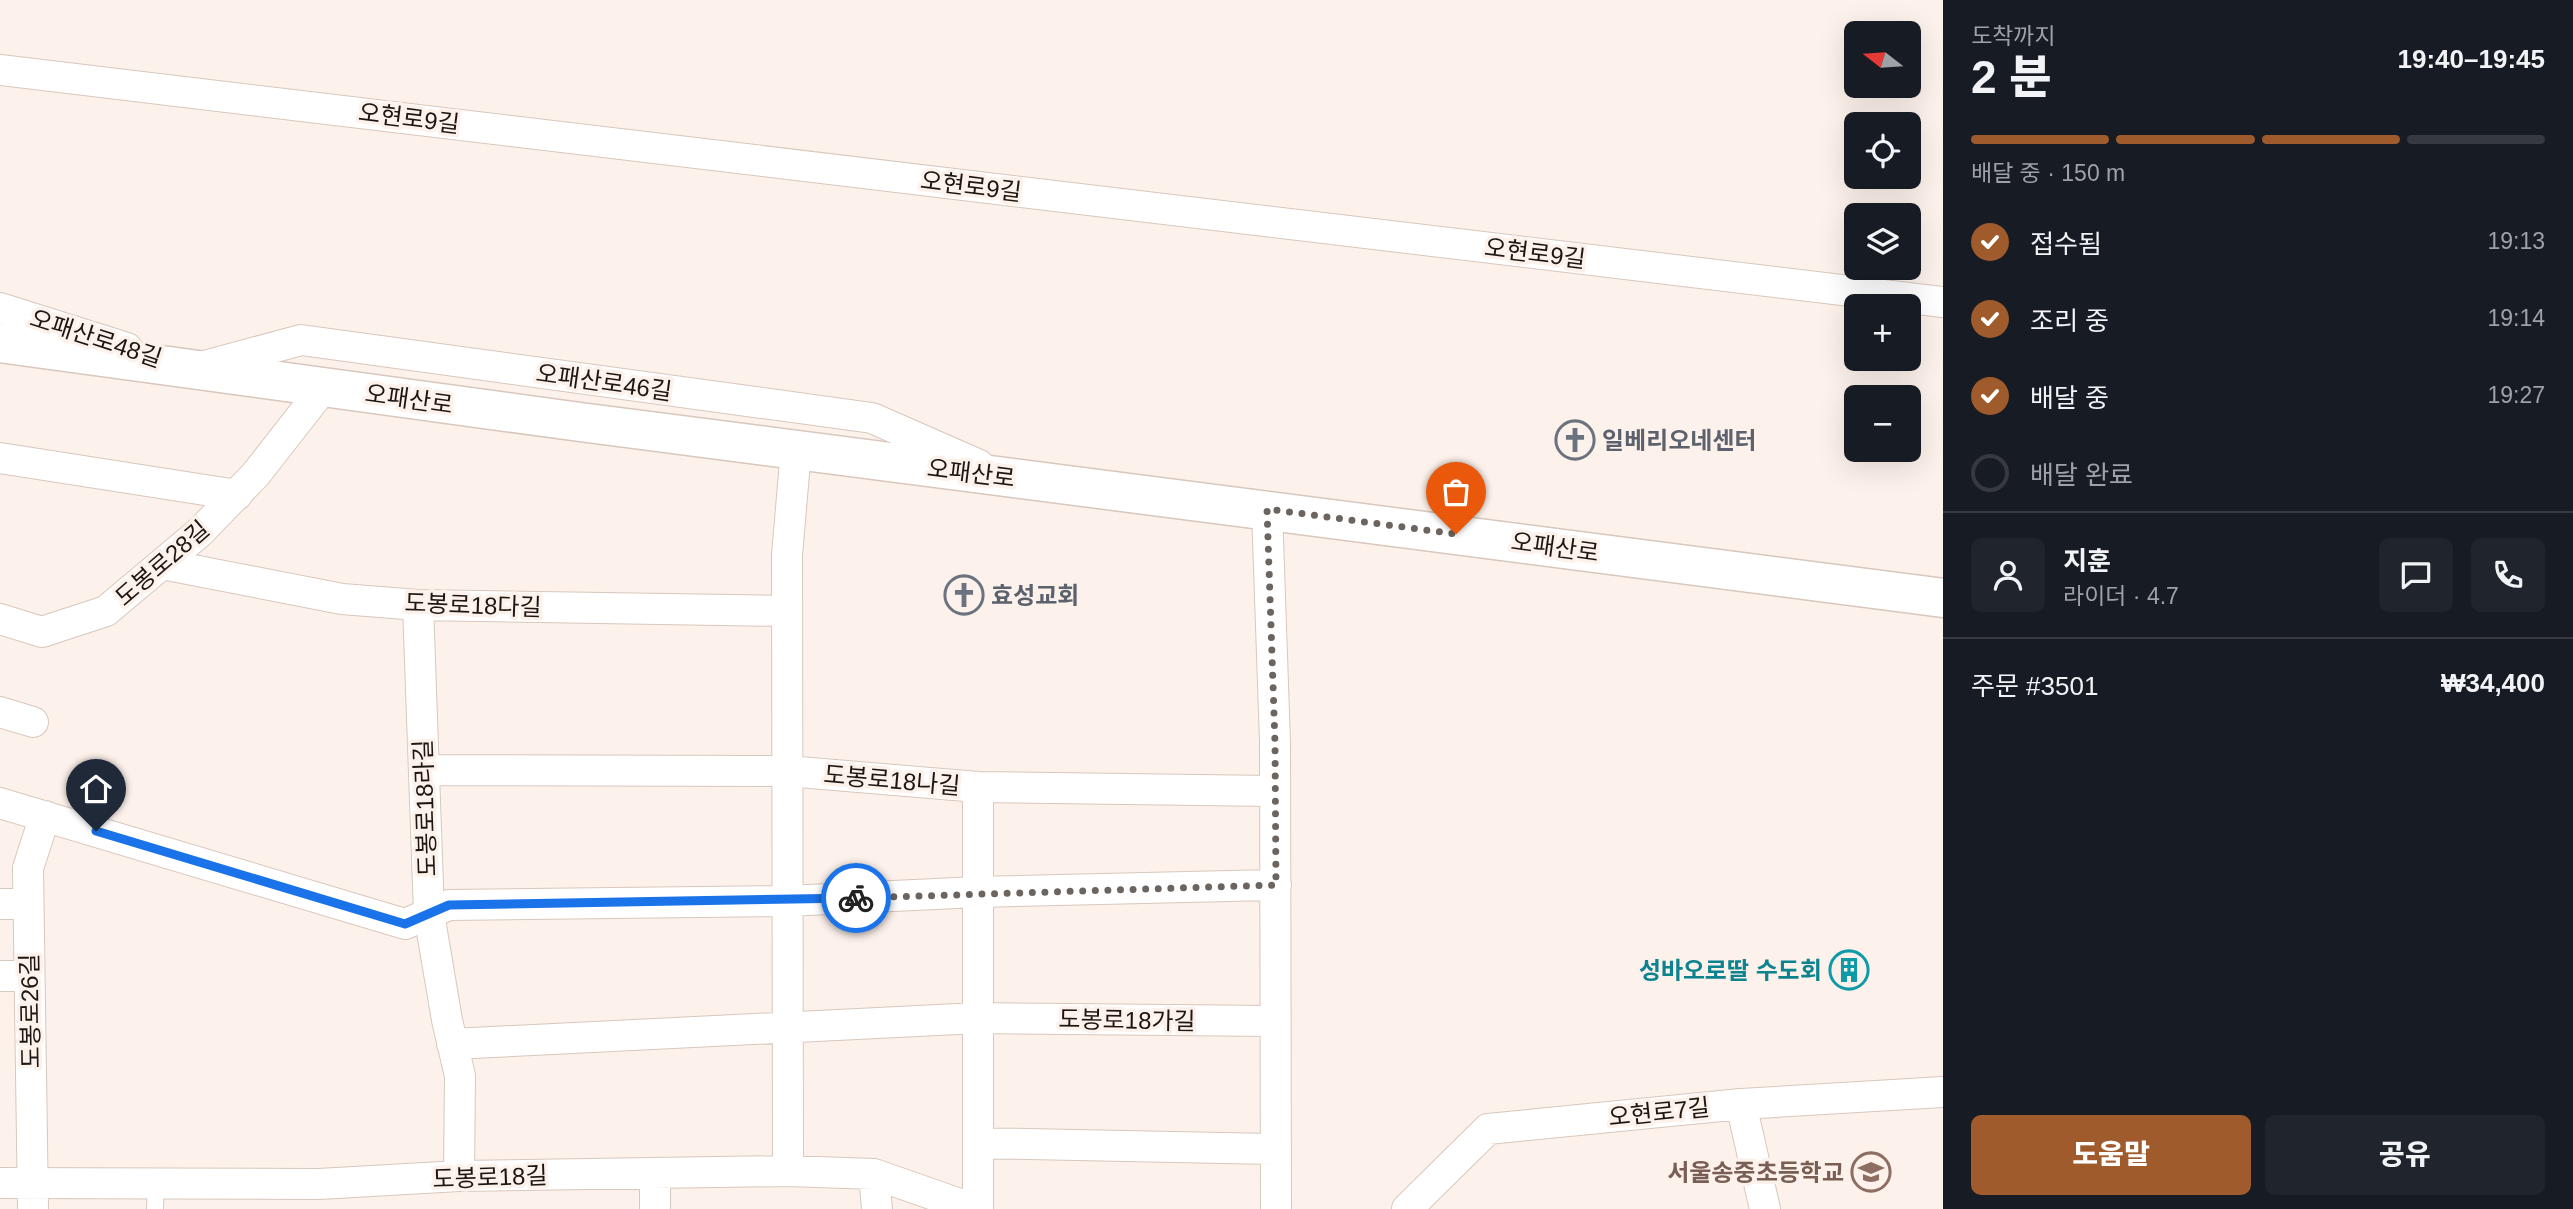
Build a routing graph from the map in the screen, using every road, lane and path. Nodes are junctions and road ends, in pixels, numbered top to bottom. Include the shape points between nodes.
1 (0, 70) edge
2 (1943, 302) edge
3 (0, 308) edge
4 (0, 343) edge
5 (192, 369) junction
6 (324, 387) junction
7 (796, 450) junction
8 (0, 458) edge
9 (1007, 478) junction
10 (237, 495) junction
11 (1267, 509) junction
12 (162, 564) junction
13 (1943, 598) edge
14 (418, 605) junction
15 (787, 611) junction
16 (0, 619) edge
17 (0, 712) edge
18 (33, 722) dead end
19 (424, 770) junction
20 (787, 771) junction
21 (978, 787) junction
22 (1275, 791) junction
23 (0, 803) edge
24 (45, 816) junction
25 (1276, 885) junction
26 (978, 892) junction
27 (787, 901) junction
28 (14, 904) edge
29 (429, 914) junction
30 (0, 976) edge
31 (29, 976) junction
32 (978, 1018) junction
33 (1276, 1021) junction
34 (787, 1029) junction
35 (452, 1044) junction
36 (1943, 1091) edge
37 (1741, 1104) junction
38 (978, 1143) junction
39 (1276, 1149) junction
40 (788, 1171) junction
41 (655, 1173) junction
42 (874, 1174) junction
43 (459, 1176) junction
44 (0, 1183) edge
45 (32, 1196) edge
46 (155, 1196) edge
47 (320, 1196) edge
48 (655, 1209) edge
49 (877, 1209) edge
50 (976, 1209) edge
51 (1276, 1209) edge
52 (1408, 1209) edge
53 (1765, 1209) edge

1 - 2 street, 오현로9길
3 - 5 street, 오패산로48길
4 - 5 street, 오패산로
5 - 6 street, 오패산로
5 - 9 street, 오패산로46길 via 301,340 872,418
6 - 7 street, 오패산로
6 - 10 street, 도봉로28길
7 - 9 street, 오패산로
7 - 15 street
8 - 10 street, 도봉로28길
9 - 11 street, 오패산로
10 - 12 street, 도봉로28길
11 - 13 street, 오패산로
11 - 22 street
12 - 14 street, 도봉로18다길 via 342,599
12 - 16 street, 도봉로28길 via 106,611 41,632
14 - 15 street, 도봉로18다길
14 - 19 street, 도봉로18라길
15 - 20 street
17 - 18 street
19 - 20 street
19 - 29 street, 도봉로18라길
20 - 21 street, 도봉로18나길
20 - 27 street
21 - 22 street
21 - 26 street, 도봉로18나길
22 - 25 street
23 - 24 street
24 - 28 street, 도봉로26길
24 - 29 street via 405,924
25 - 26 street
25 - 33 street
26 - 27 street
26 - 32 street, 도봉로18나길
27 - 29 street via 449,905
27 - 34 street
28 - 31 street, 도봉로26길
29 - 35 street, 도봉로18라길
30 - 31 street
31 - 45 street, 도봉로26길
32 - 33 street, 도봉로18가길
32 - 34 street
32 - 38 street, 도봉로18나길
33 - 39 street
34 - 35 street
34 - 40 street
35 - 43 street, 도봉로18라길 via 460,1076
36 - 37 street, 오현로7길
37 - 52 street, 오현로7길 via 1488,1129
37 - 53 street
38 - 39 street
38 - 50 street, 도봉로18나길
39 - 51 street
40 - 41 street, 도봉로18길
40 - 42 street, 도봉로18길
41 - 43 street, 도봉로18길
41 - 48 street
42 - 49 street
42 - 50 street, 도봉로18길
43 - 47 street, 도봉로18길
44 - 45 street, 도봉로18길
45 - 46 street, 도봉로18길
46 - 47 street, 도봉로18길

